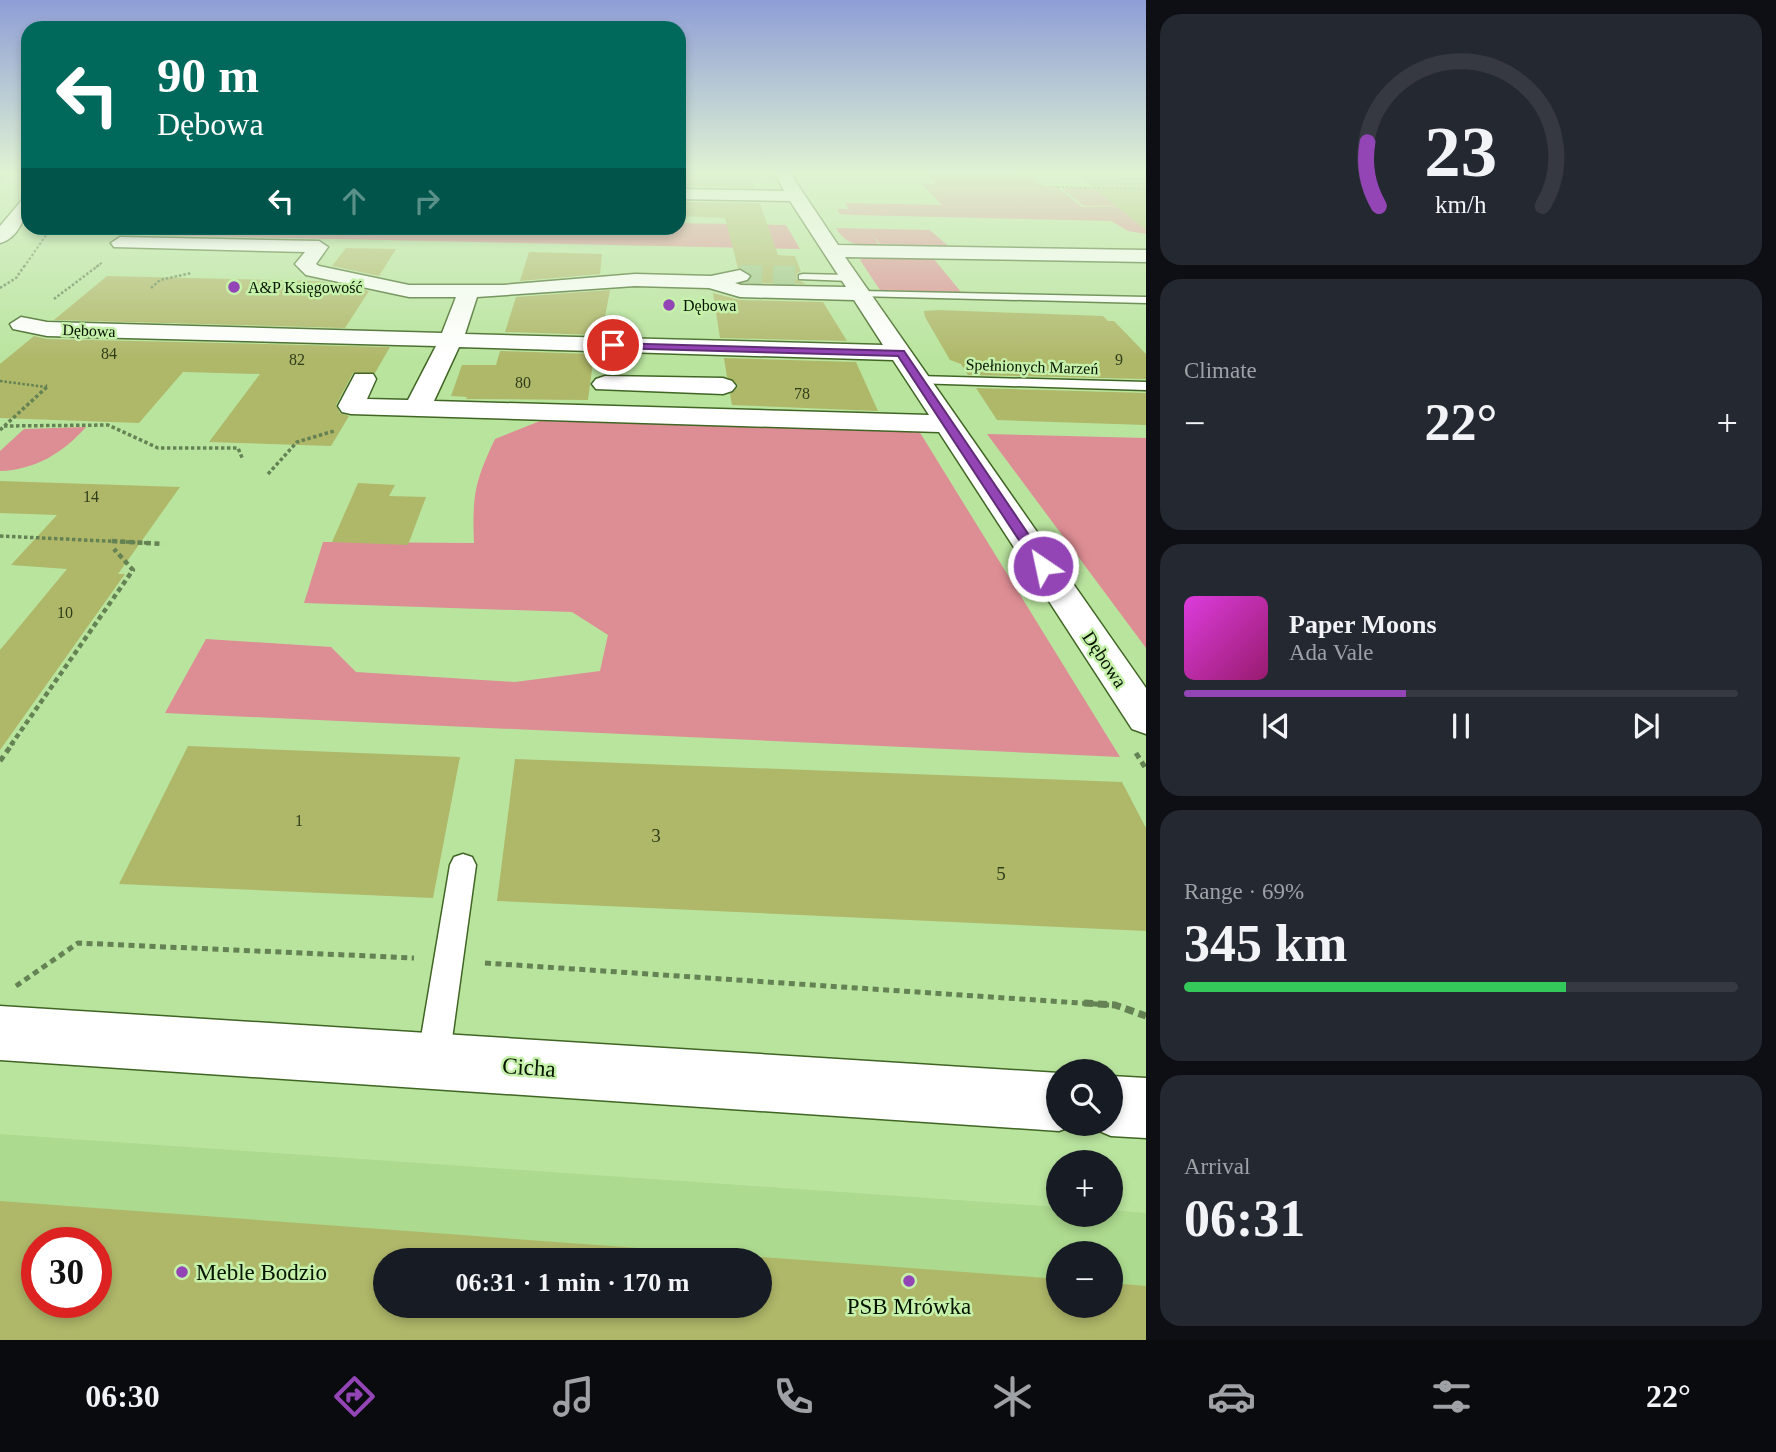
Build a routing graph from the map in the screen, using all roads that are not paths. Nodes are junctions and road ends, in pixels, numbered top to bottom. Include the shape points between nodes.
1 (822, 236) edge
2 (124, 243) road end
3 (833, 251) junction
4 (1146, 256) edge
5 (740, 276) tunnel mouth
6 (803, 277) tunnel mouth
7 (711, 282) junction
8 (856, 286) junction
9 (469, 290) junction
10 (420, 291) junction
11 (1146, 300) edge
12 (408, 312) dead end
13 (17, 323) road end
14 (451, 340) junction
15 (659, 346) junction
16 (909, 366) junction
17 (364, 379) dead end
18 (605, 384) dead end
19 (661, 385) junction
20 (723, 386) dead end
21 (1146, 386) edge
22 (418, 406) junction
23 (662, 414) junction
24 (948, 424) junction
25 (1146, 719) edge
26 (463, 865) dead end
27 (4, 1012) edge
28 (433, 1061) junction
29 (1046, 1101) edge
30 (1123, 1107) edge
31 (1146, 1108) edge

1 - 3 street, Dębowa
2 - 10 street via 216,245 201,257 206,261 305,264 313,271
3 - 4 street
3 - 8 street, Dębowa
5 - 7 street
6 - 8 lane
7 - 8 street via 740,291
7 - 9 street via 635,280
8 - 11 lane
8 - 16 street, Dębowa
9 - 10 street
9 - 14 street
10 - 12 street
13 - 14 street, Dębowa via 47,329
14 - 15 street, Dębowa via 502,319
14 - 22 street
15 - 16 street, Dębowa
15 - 19 street
16 - 21 lane, Spełnionych Marzeń
16 - 24 street, Dębowa
17 - 22 street via 351,405
18 - 19 street
19 - 20 street
19 - 23 street
22 - 23 street
23 - 24 street
24 - 25 street, Dębowa
26 - 28 lane
27 - 28 street, Cicha
28 - 29 street, Cicha
30 - 31 street

